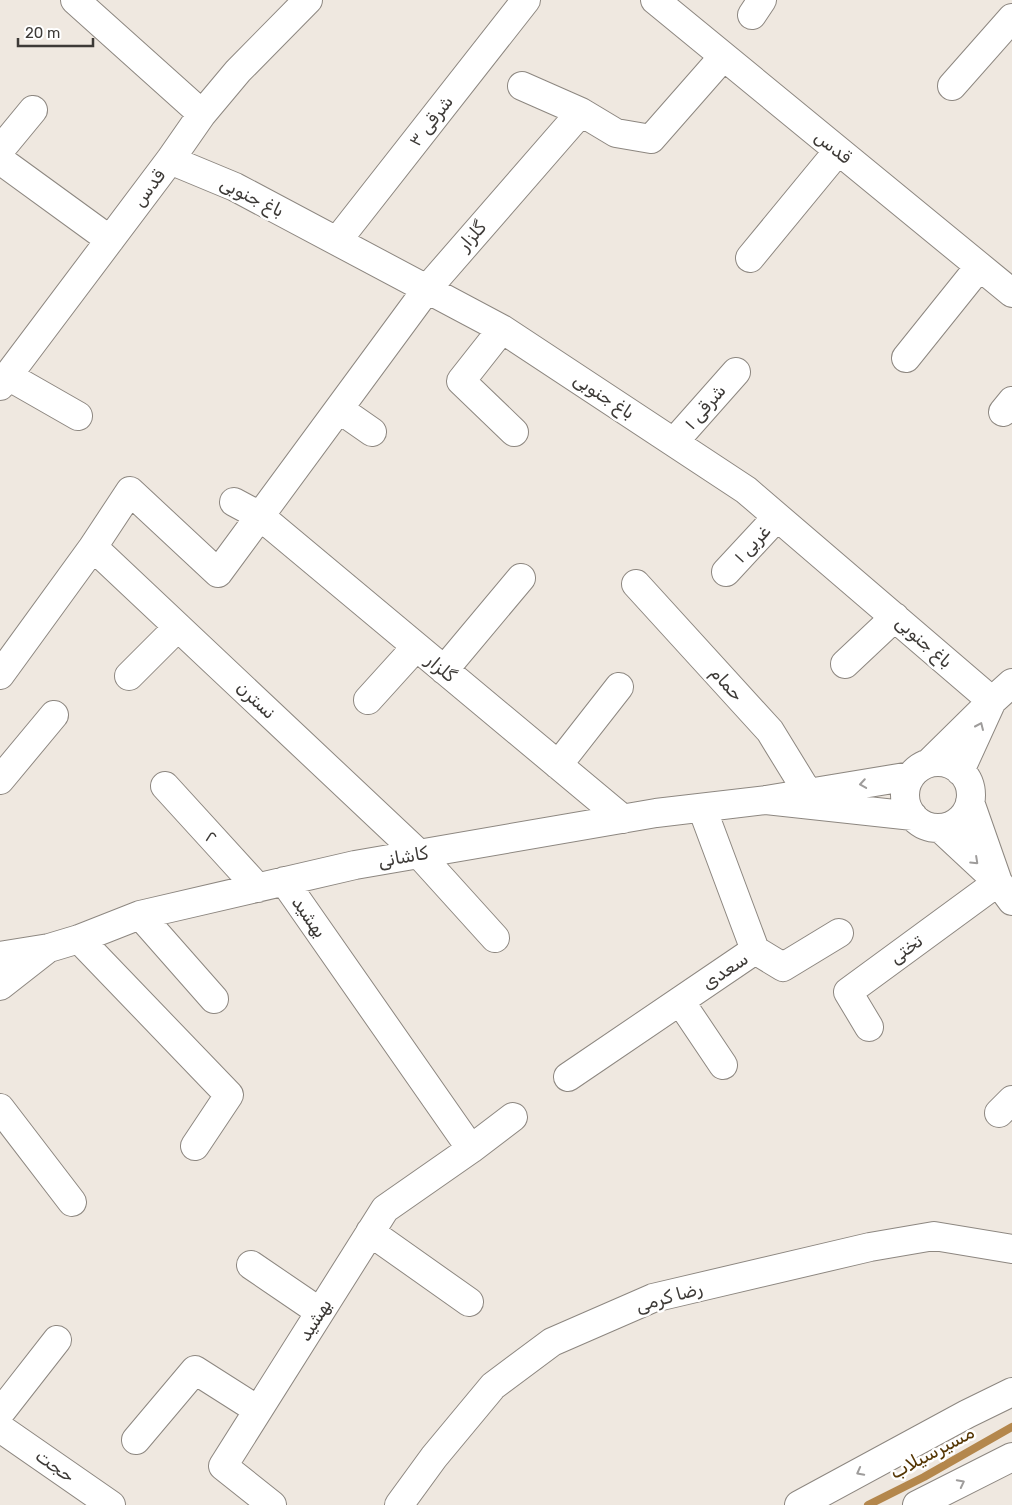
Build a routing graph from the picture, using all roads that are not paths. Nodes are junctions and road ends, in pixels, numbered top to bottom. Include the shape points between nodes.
1 (75, 0) edge
2 (308, 0) edge
3 (526, 0) edge
4 (655, 0) edge
5 (1012, 18) edge
6 (723, 57) junction
7 (522, 86) dead end
8 (952, 86) dead end
9 (33, 110) dead end
10 (581, 112) junction
11 (202, 114) junction
12 (0, 150) edge
13 (838, 151) junction
14 (0, 160) edge
15 (170, 160) junction
16 (110, 240) junction
17 (337, 241) junction
18 (750, 258) dead end
19 (979, 266) junction
20 (427, 289) junction
21 (1012, 292) edge
22 (502, 329) junction
23 (906, 358) dead end
24 (736, 372) dead end
25 (4, 381) edge
26 (339, 409) junction
27 (78, 416) dead end
28 (372, 432) dead end
29 (514, 432) dead end
30 (674, 442) junction
31 (234, 502) dead end
32 (260, 516) junction
33 (777, 517) junction
34 (93, 547) junction
35 (726, 572) dead end
36 (521, 578) dead end
37 (636, 584) dead end
38 (895, 617) junction
39 (178, 626) junction
40 (416, 647) junction
41 (845, 664) dead end
42 (444, 670) junction
43 (0, 675) edge
44 (129, 676) dead end
45 (1012, 683) edge
46 (619, 687) dead end
47 (368, 700) dead end
48 (992, 701) junction
49 (54, 715) dead end
50 (558, 765) junction
51 (920, 770) junction
52 (960, 771) junction
53 (0, 780) edge
54 (165, 786) dead end
55 (808, 793) junction
56 (766, 800) junction
57 (970, 802) junction
58 (702, 808) junction
59 (913, 816) junction
60 (622, 819) junction
61 (940, 828) junction
62 (419, 854) junction
63 (284, 882) junction
64 (258, 888) junction
65 (1005, 892) edge
66 (140, 915) junction
67 (839, 933) dead end
68 (78, 938) junction
69 (495, 938) dead end
70 (49, 948) junction
71 (756, 950) junction
72 (0, 956) edge
73 (0, 986) edge
74 (214, 999) dead end
75 (680, 1001) junction
76 (869, 1028) dead end
77 (723, 1065) dead end
78 (568, 1077) dead end
79 (0, 1108) edge
80 (512, 1117) dead end
81 (195, 1146) dead end
82 (471, 1150) junction
83 (72, 1202) dead end
84 (370, 1232) junction
85 (1012, 1249) edge
86 (251, 1265) dead end
87 (469, 1302) dead end
88 (320, 1312) junction
89 (56, 1340) dead end
90 (1012, 1392) edge
91 (258, 1410) junction
92 (0, 1413) edge
93 (0, 1428) edge
94 (136, 1440) dead end
95 (1012, 1457) edge
96 (111, 1505) edge
97 (272, 1505) edge
98 (399, 1505) edge
99 (799, 1505) edge
100 (917, 1505) edge

1 - 11 street
2 - 11 street, قدس via 238,71
3 - 17 street, ۳ شرقی
4 - 6 street, قدس
5 - 8 street
6 - 10 street via 651,139 616,133
6 - 13 street, قدس
7 - 10 street
9 - 12 street
10 - 20 street, گلزار
11 - 15 street, قدس
13 - 18 street
13 - 19 street, قدس
14 - 16 street
15 - 16 street, قدس
15 - 17 street, باغ جنوبی via 235,187
16 - 25 street, قدس
17 - 20 street, باغ جنوبی
19 - 21 street, قدس
19 - 23 street
20 - 22 street, باغ جنوبی
20 - 26 street, گلزار
22 - 29 street via 461,381
22 - 30 street, باغ جنوبی
24 - 30 street, ۱ شرقی
25 - 27 street
26 - 28 street
26 - 32 street, گلزار
30 - 33 street, باغ جنوبی via 746,490
31 - 32 street, گلزار
32 - 34 street, گلزار via 218,573 130,491
32 - 40 street, گلزار
33 - 35 street, ۱ غربی
33 - 38 street, باغ جنوبی
34 - 39 street, نسترن
34 - 43 street
36 - 42 street
37 - 55 street, حمام via 770,731
38 - 41 street
38 - 48 street, باغ جنوبی
39 - 44 street
39 - 62 street, نسترن
40 - 42 street, گلزار
40 - 47 street
42 - 50 street, گلزار
45 - 48 street
46 - 50 street
48 - 51 street
52 -> 48 street
49 - 53 street
50 - 60 street, گلزار
51 - 52 street via 940,762
51 -> 55 street
51 - 59 street via 906,786 905,798
52 - 57 street via 967,780
54 - 64 street, ۲
55 - 56 street
56 - 58 street, کاشانی
56 - 59 street
57 - 61 street via 958,820
57 - 65 street
58 - 60 street, کاشانی
58 - 71 street, سعدی
59 - 61 street via 920,823
60 - 62 street, کاشانی
61 -> 65 street
62 - 63 street, کاشانی
62 - 69 street, نسترن
63 - 64 street, کاشانی
63 - 82 street, بهشید
64 - 66 street, کاشانی
65 - 76 street, تختی via 848,992
66 - 68 street, کاشانی
66 - 74 street
67 - 71 street via 783,967
68 - 70 street, کاشانی
68 - 81 street via 229,1095
70 - 72 street
70 - 73 street
71 - 75 street, سعدی
75 - 77 street
75 - 78 street, سعدی
79 - 83 street
80 - 82 street, بهشید
82 - 84 street, بهشید via 385,1209
84 - 87 street
84 - 88 street, بهشید
85 - 98 street, رضا کرمی via 934,1236 870,1247 653,1298 552,1342 493,1386
86 - 88 street
88 - 91 street, بهشید
89 - 92 street
90 -> 99 street
91 - 94 street via 195,1370
91 - 97 street, بهشید via 222,1466
93 - 96 street, حجت
100 -> 95 street

